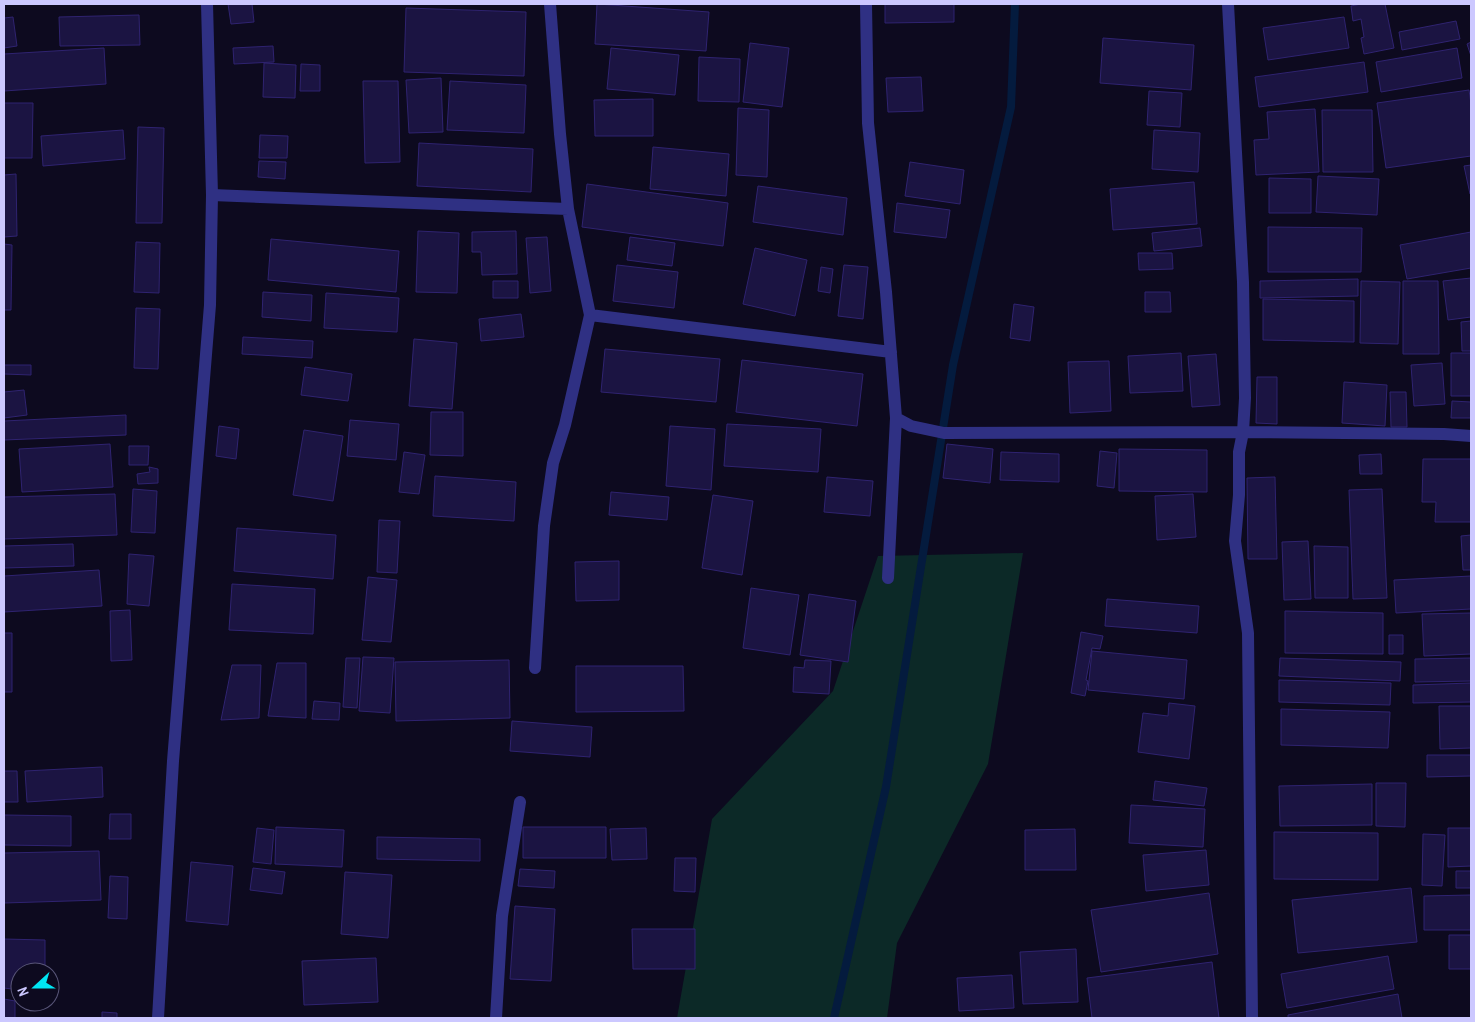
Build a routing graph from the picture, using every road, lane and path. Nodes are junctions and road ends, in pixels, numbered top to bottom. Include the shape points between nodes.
1 (207, 4) edge
2 (550, 4) edge
3 (866, 4) edge
4 (1228, 4) edge
5 (212, 195) junction
6 (568, 209) junction
7 (590, 315) junction
8 (891, 352) junction
9 (896, 418) junction
10 (1243, 432) junction
11 (1471, 436) edge
12 (888, 578) dead end
13 (535, 668) dead end
14 (520, 802) dead end
15 (158, 1018) edge
16 (496, 1018) edge
17 (1252, 1018) edge

1 - 5 street
2 - 6 street
3 - 8 street via 868,123
4 - 10 street via 1243,282
5 - 6 street
5 - 15 street via 210,305 173,761
6 - 7 street
7 - 8 street
7 - 13 street via 553,463 544,526
8 - 9 street
9 - 10 street via 911,426 944,433
9 - 12 street
10 - 11 street
10 - 17 street via 1239,452 1235,541 1248,633
14 - 16 street via 502,916

